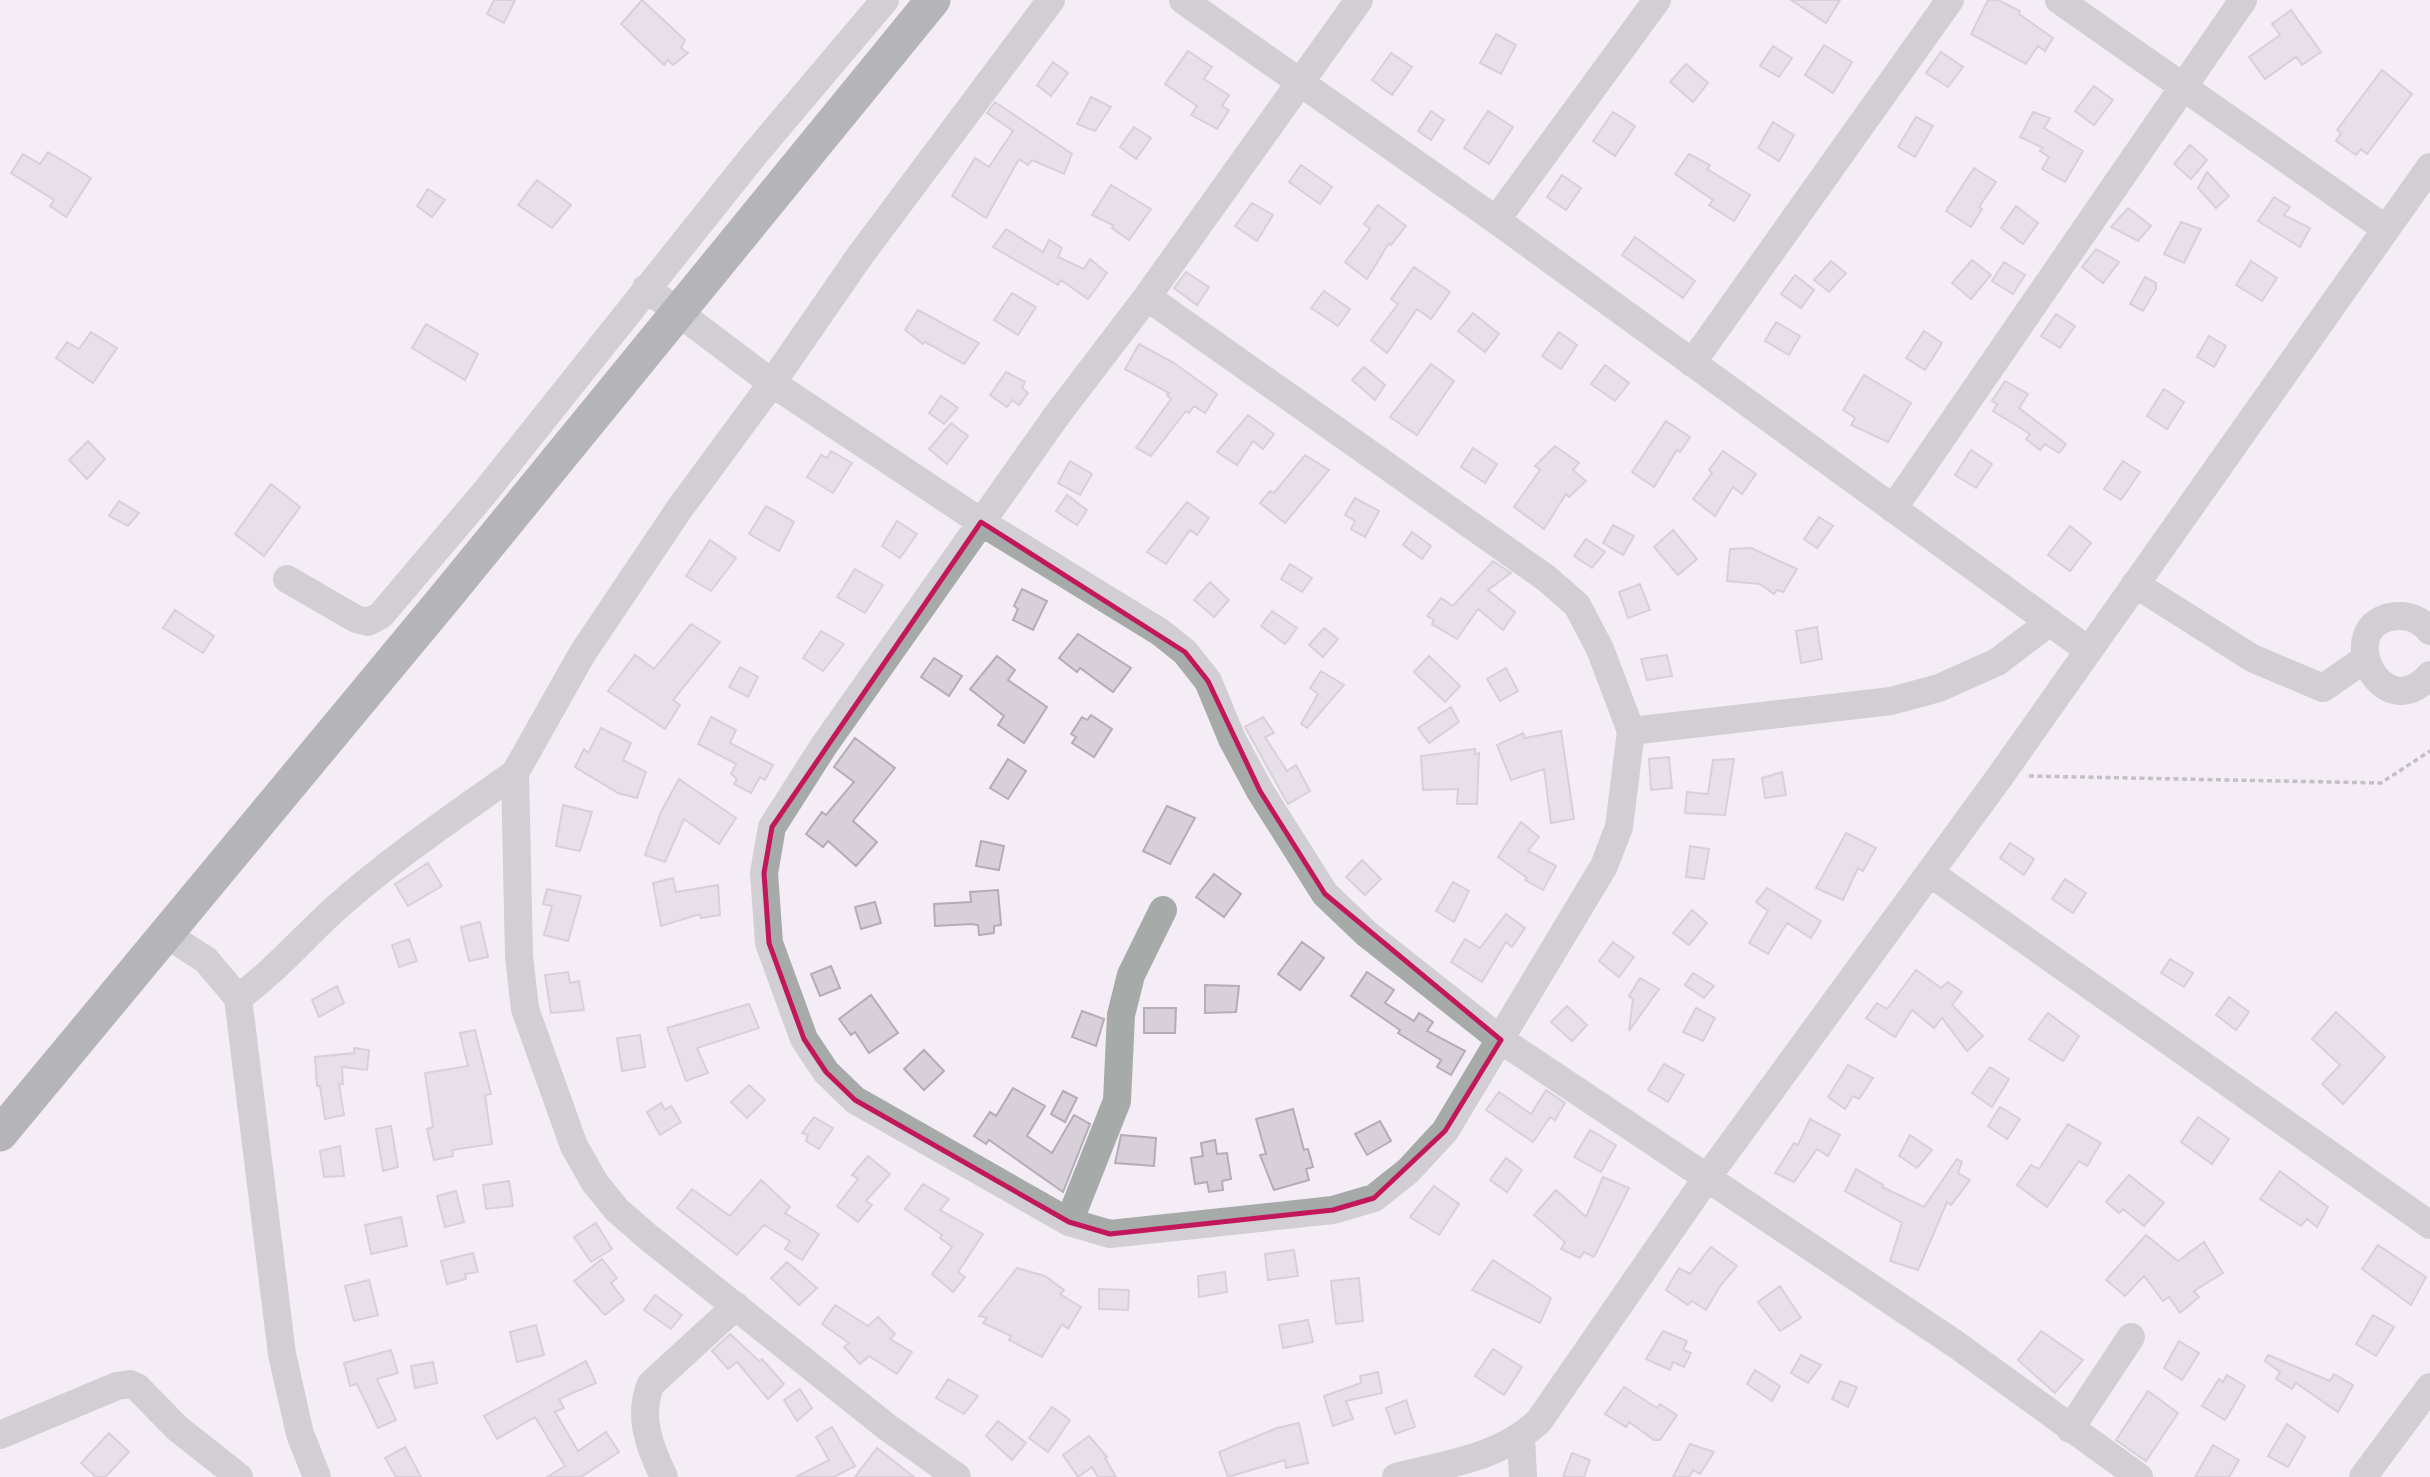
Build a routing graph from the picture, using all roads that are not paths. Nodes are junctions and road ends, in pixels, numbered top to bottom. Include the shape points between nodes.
1 (885, 0) edge
2 (933, 0) edge
3 (1051, 0) edge
4 (1183, 0) edge
5 (1359, 0) edge
6 (1657, 0) edge
7 (1950, 0) edge
8 (2059, 0) edge
9 (2244, 0) edge
10 (1303, 81) junction
11 (2182, 89) junction
12 (2430, 167) edge
13 (1496, 220) junction
14 (2386, 229) junction
15 (646, 288) junction
16 (1147, 297) junction
17 (677, 312) junction
18 (1692, 363) junction
19 (772, 383) junction
20 (1893, 509) junction
21 (981, 522) junction
22 (287, 579) dead end
23 (2135, 584) junction
24 (2050, 622) junction
25 (2430, 631) edge
26 (2088, 650) junction
27 (2365, 659) junction
28 (2430, 674) edge
29 (1631, 731) junction
30 (515, 773) junction
31 (1930, 873) junction
32 (1163, 910) dead end
33 (164, 933) junction
34 (238, 998) junction
35 (1501, 1040) junction
36 (0, 1134) edge
37 (1706, 1179) junction
38 (1069, 1222) junction
39 (2430, 1225) edge
40 (736, 1306) junction
41 (2131, 1337) dead end
42 (2430, 1387) edge
43 (2070, 1429) junction
44 (0, 1436) edge
45 (1521, 1438) junction
46 (239, 1477) edge
47 (317, 1477) edge
48 (664, 1477) edge
49 (957, 1477) edge
50 (1396, 1477) edge
51 (1523, 1477) edge
52 (2139, 1477) edge
53 (2362, 1477) edge

1 - 15 street
2 - 17 main road
3 - 19 street via 859,257
4 - 10 street
5 - 10 street
6 - 13 street
7 - 18 street
8 - 11 street
9 - 11 street
10 - 13 street
10 - 16 street
11 - 14 street
11 - 20 street
12 - 14 street
13 - 18 street
14 - 23 street
15 - 17 street
15 - 22 street via 486,491 381,615 368,622 356,619
16 - 21 street
16 - 29 street via 1546,578 1577,605 1600,649
17 - 19 street
17 - 33 main road
18 - 20 street
19 - 21 street
19 - 30 street via 680,508 582,654
20 - 24 street
21 - 35 street via 1185,652 1208,681 1260,791 1325,894 1367,934
21 - 38 street via 772,827 764,873 769,943 804,1038 826,1072 855,1100
23 - 26 street
23 - 27 street via 2252,658 2323,688
24 - 26 street
24 - 29 street via 1997,662 1939,688 1891,701
25 - 27 street via 2410,617 2389,617 2372,629
26 - 31 street
27 - 28 street via 2375,678 2392,688 2412,688
29 - 35 street via 1619,827 1604,866
30 - 34 street via 336,908 283,962
30 - 40 street via 519,956 525,1009 561,1118 596,1183 617,1210
31 - 37 street
31 - 39 street
32 - 38 street via 1130,975 1121,1015 1116,1101
33 - 34 street via 206,960
33 - 36 main road
34 - 47 street via 282,1354 300,1434
35 - 37 street
35 - 38 street via 1445,1131 1408,1171 1374,1198 1333,1209 1110,1234
37 - 43 street via 1954,1343
37 - 45 street via 1539,1422
40 - 48 street via 651,1384 645,1397 648,1438
40 - 49 street
41 - 43 street
42 - 53 street
43 - 52 street
44 - 46 street via 130,1384 177,1429
45 - 50 street via 1490,1453
45 - 51 street

